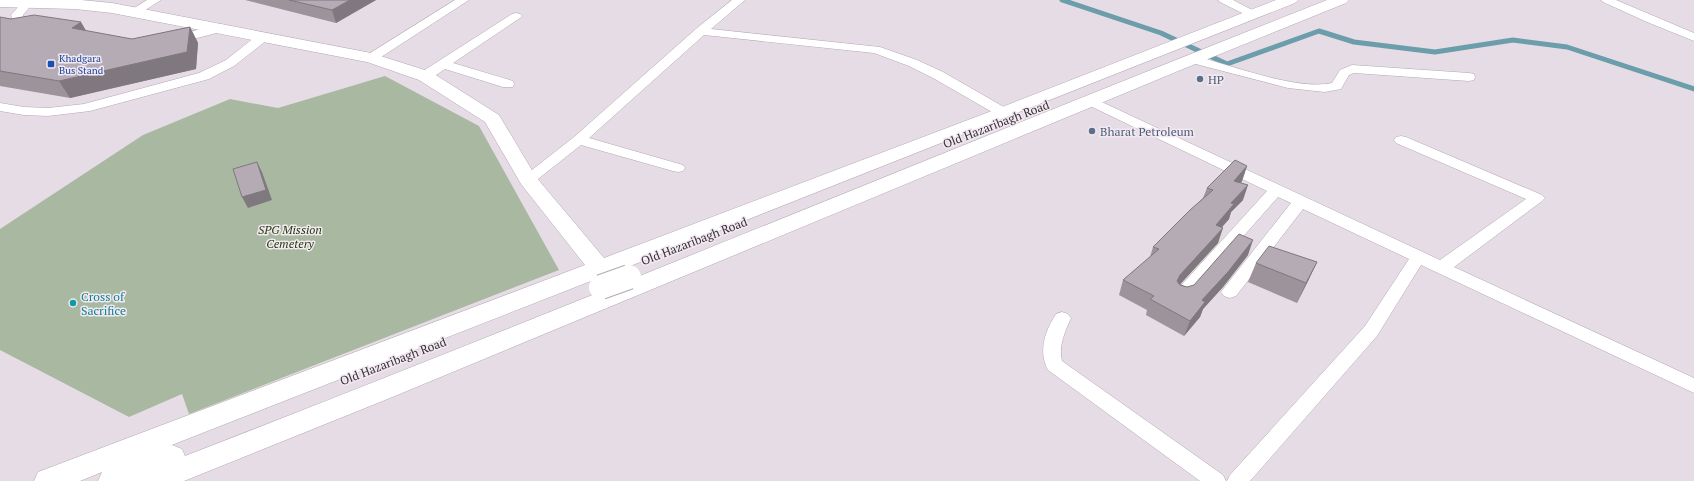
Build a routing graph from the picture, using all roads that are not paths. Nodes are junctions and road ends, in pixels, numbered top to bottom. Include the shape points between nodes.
1 (155, 0) edge
2 (463, 0) edge
3 (739, 0) edge
4 (1224, 0) edge
5 (1290, 0) edge
6 (1304, 0) edge
7 (1324, 0) edge
8 (1341, 0) edge
9 (1607, 0) edge
10 (0, 2) edge
11 (27, 3) junction
12 (135, 12) junction
13 (1254, 15) junction
14 (516, 16) dead end
15 (18, 23) edge
16 (220, 28) junction
17 (701, 31) junction
18 (263, 37) junction
19 (1694, 37) edge
20 (178, 39) edge
21 (1194, 49) junction
22 (371, 58) junction
23 (443, 64) junction
24 (425, 76) junction
25 (1469, 77) dead end
26 (508, 84) dead end
27 (1091, 101) junction
28 (0, 107) edge
29 (1004, 113) junction
30 (579, 140) junction
31 (1401, 140) dead end
32 (678, 168) dead end
33 (528, 180) junction
34 (1276, 190) junction
35 (1300, 202) junction
36 (1418, 257) junction
37 (1442, 268) junction
38 (611, 279) junction
39 (1230, 292) dead end
40 (1182, 295) edge
41 (1062, 318) dead end
42 (1694, 386) edge
43 (48, 481) edge
44 (83, 481) edge
45 (112, 481) edge
46 (152, 481) edge
47 (1216, 481) edge
48 (1237, 481) edge

1 - 12 street
2 - 22 street
3 - 17 street
4 - 13 street
5 - 13 street
6 - 21 street, Old Hazaribagh Road
7 - 21 street, Old Hazaribagh Road
8 - 21 street
9 - 19 street
10 - 11 street
11 - 12 street via 74,4
11 - 15 street via 17,15
12 - 16 street
13 - 21 street
14 - 23 street
16 - 18 street
16 - 20 street
17 - 29 street via 876,50 938,75
17 - 30 street
18 - 22 street
18 - 28 street via 230,62 204,76 85,108 48,112
21 - 25 street via 1270,82 1307,87 1335,86 1341,81 1344,73 1352,70
21 - 27 street
21 - 29 street
21 - 38 street, Old Hazaribagh Road via 1084,98
22 - 24 street
23 - 24 street
23 - 26 street
24 - 33 street via 492,119
27 - 34 street
27 - 38 street
29 - 38 street
30 - 32 street
30 - 33 street
31 - 37 street via 1537,198
33 - 38 street
34 - 35 street
34 - 40 street
35 - 36 street
35 - 39 street
36 - 37 street
36 - 48 street via 1371,331
37 - 42 street
38 - 43 street
38 - 44 street, Old Hazaribagh Road via 474,329
38 - 45 street, Old Hazaribagh Road
38 - 46 street via 374,394
41 - 47 street via 1055,332 1051,350 1055,365

